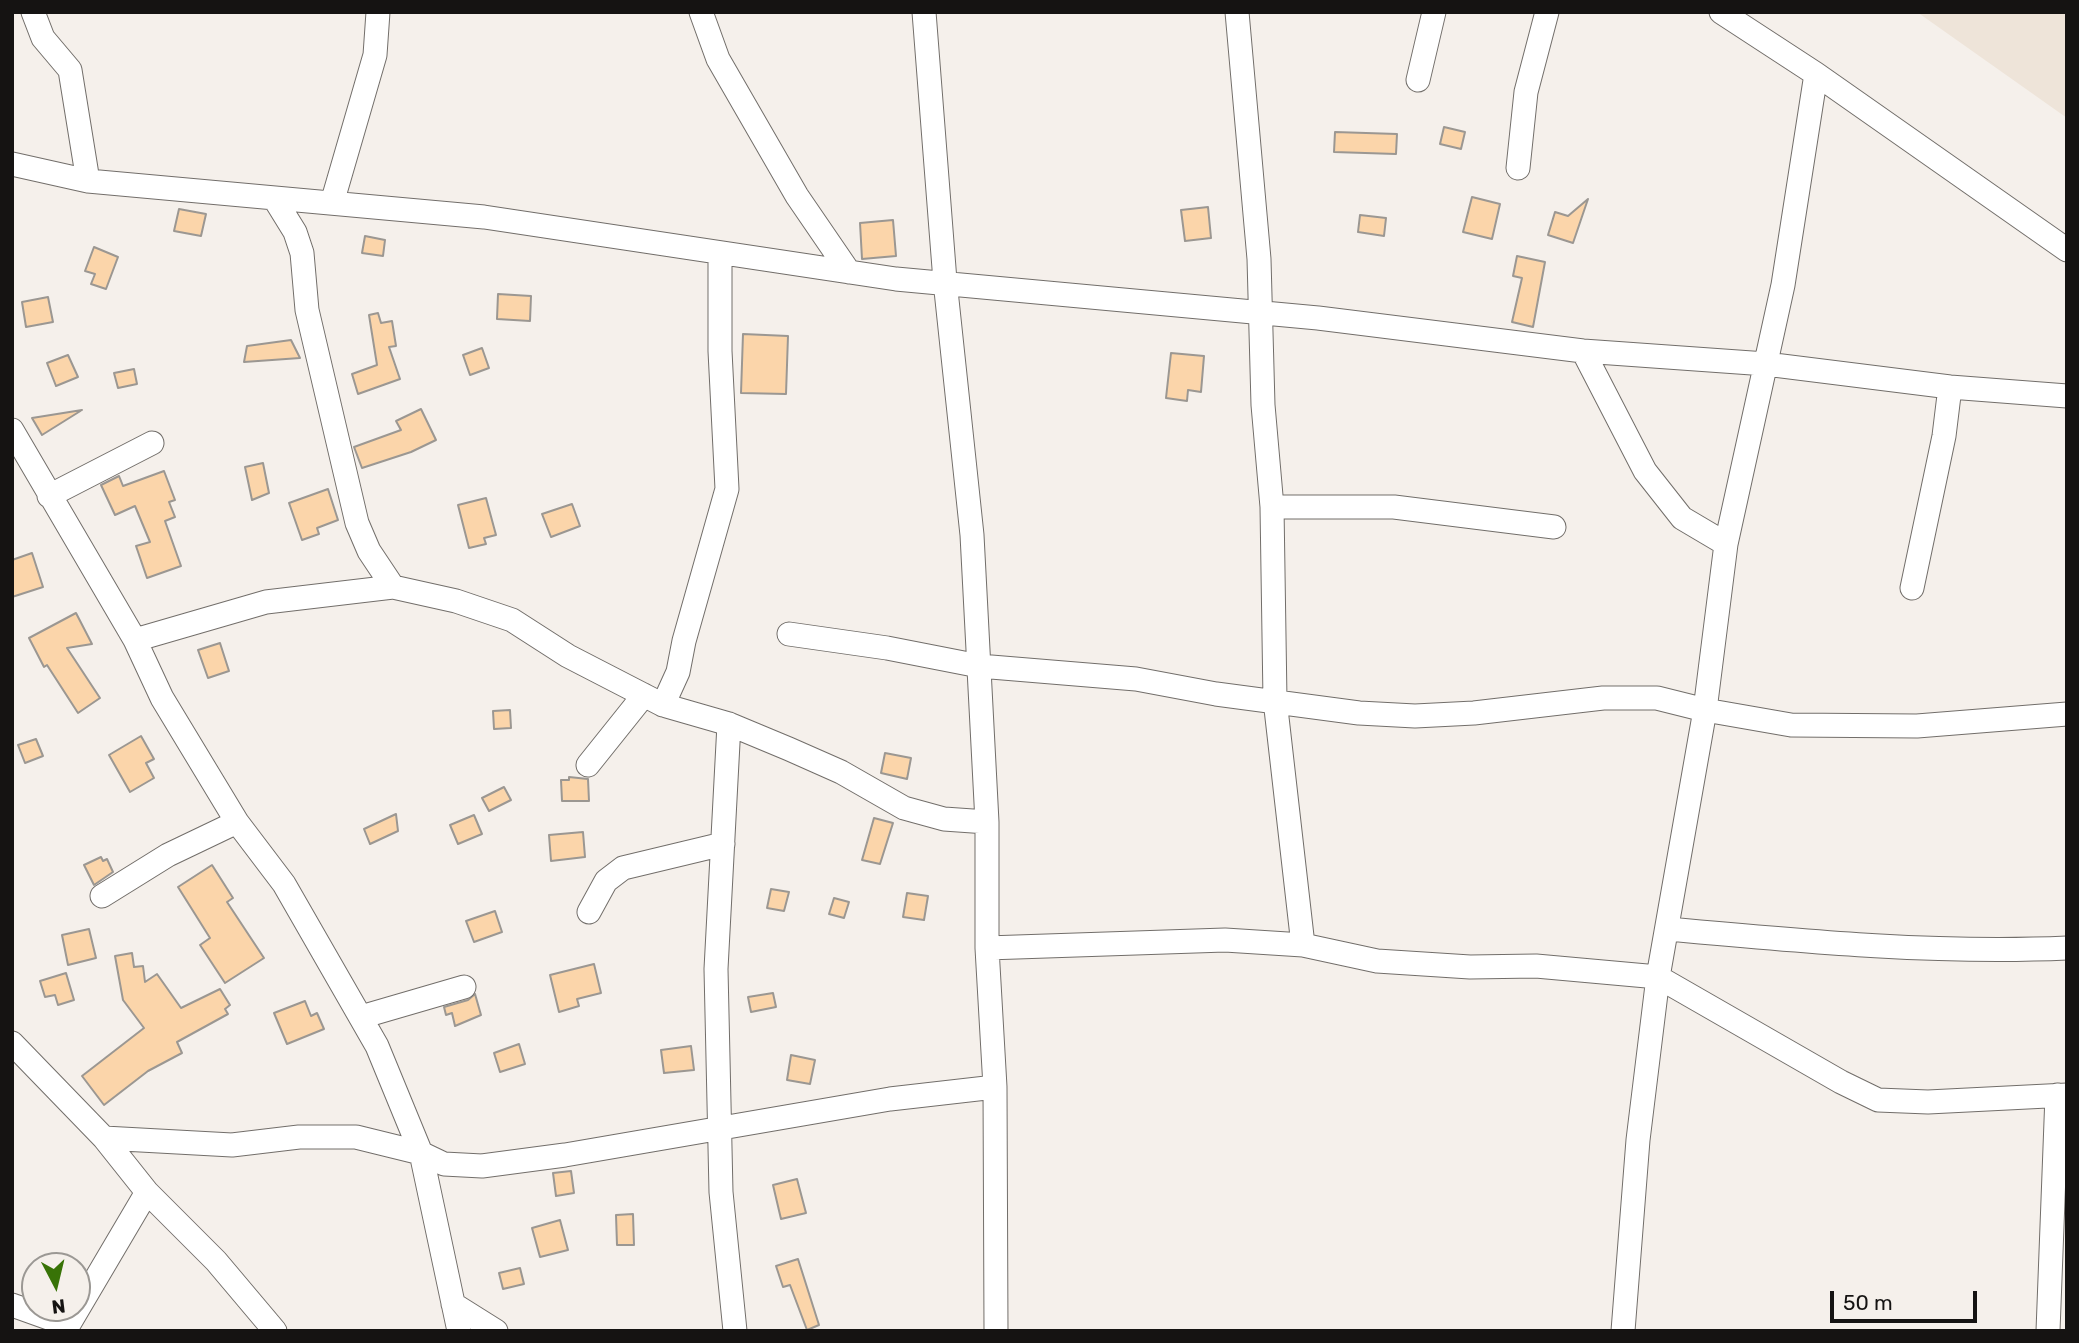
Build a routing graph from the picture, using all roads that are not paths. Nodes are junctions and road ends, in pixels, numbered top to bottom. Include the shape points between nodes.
1 (33, 12) edge
2 (378, 12) edge
3 (924, 12) edge
4 (1237, 12) edge
5 (1434, 12) edge
6 (1547, 12) edge
7 (1721, 12) edge
8 (700, 16) edge
9 (1816, 74) junction
10 (1418, 80) dead end
11 (12, 164) edge
12 (1518, 168) dead end
13 (88, 181) junction
14 (274, 198) junction
15 (332, 203) junction
16 (2067, 250) edge
17 (720, 253) junction
18 (849, 272) junction
19 (945, 281) junction
20 (1261, 314) junction
21 (1583, 351) junction
22 (1766, 364) junction
23 (1950, 387) junction
24 (2067, 396) edge
25 (12, 430) edge
26 (152, 443) dead end
27 (49, 496) junction
28 (1272, 507) junction
29 (1554, 527) dead end
30 (1726, 544) junction
31 (393, 587) junction
32 (1912, 588) dead end
33 (789, 634) dead end
34 (135, 640) junction
35 (979, 666) junction
36 (654, 700) junction
37 (1275, 700) junction
38 (1705, 710) junction
39 (2067, 714) edge
40 (729, 724) junction
41 (588, 765) dead end
42 (237, 822) junction
43 (987, 822) junction
44 (723, 844) junction
45 (102, 896) dead end
46 (589, 912) dead end
47 (1668, 929) junction
48 (1303, 945) junction
49 (2067, 947) edge
50 (987, 948) junction
51 (1658, 977) junction
52 (464, 987) dead end
53 (361, 1017) junction
54 (12, 1043) edge
55 (995, 1087) junction
56 (2062, 1095) edge
57 (722, 1128) junction
58 (104, 1138) junction
59 (421, 1153) junction
60 (147, 1192) junction
61 (453, 1304) junction
62 (12, 1305) edge
63 (67, 1328) edge
64 (275, 1331) edge
65 (459, 1331) edge
66 (496, 1331) edge
67 (735, 1331) edge
68 (996, 1331) edge
69 (1623, 1331) edge
70 (2048, 1331) edge

1 - 13 street via 43,38 69,70
2 - 15 street via 375,55
3 - 19 street
4 - 20 street
5 - 10 street
6 - 12 street via 1526,92
7 - 9 street
8 - 18 street via 718,59 797,196
9 - 16 street
9 - 22 street
11 - 13 street
13 - 14 street
14 - 15 street
14 - 31 street via 302,253 307,310 357,523
15 - 17 street via 484,216
17 - 18 street
17 - 36 street via 727,489 678,672
18 - 19 street
19 - 20 street
19 - 35 street via 972,535
20 - 21 street
20 - 28 street
21 - 22 street
21 - 30 street via 1645,471 1682,518
22 - 23 street
22 - 30 street
23 - 24 street
23 - 32 street via 1930,512
25 - 27 street
26 - 27 street
27 - 34 street
28 - 29 street via 1394,507
28 - 37 street
30 - 38 street
31 - 34 street via 265,602
31 - 36 street via 512,620 568,656
33 - 35 street
34 - 42 street via 162,698
35 - 37 street via 1136,679
35 - 43 street
36 - 40 street
36 - 41 street
37 - 38 street via 1415,716 1603,698 1657,698
37 - 48 street
38 - 39 street via 1791,725 1917,726
38 - 47 street
40 - 43 street via 841,772 904,808 944,819
40 - 44 street
42 - 45 street via 168,855
42 - 53 street via 284,884
43 - 50 street
44 - 46 street via 623,869 607,881
44 - 57 street via 716,969
47 - 49 street via 1876,945 2010,950
47 - 51 street
48 - 50 street via 1224,940
48 - 51 street via 1377,961 1536,966
50 - 55 street
51 - 56 street via 1878,1100
51 - 69 street via 1637,1140
52 - 53 street
53 - 59 street
54 - 58 street
55 - 57 street via 890,1099
55 - 68 street
56 - 70 street
57 - 59 street via 482,1166 444,1164
57 - 67 street via 722,1192
58 - 59 street via 232,1145 299,1137 356,1137
58 - 60 street
59 - 61 street
60 - 63 street
60 - 64 street via 216,1261
61 - 65 street
61 - 66 street
62 - 63 street

